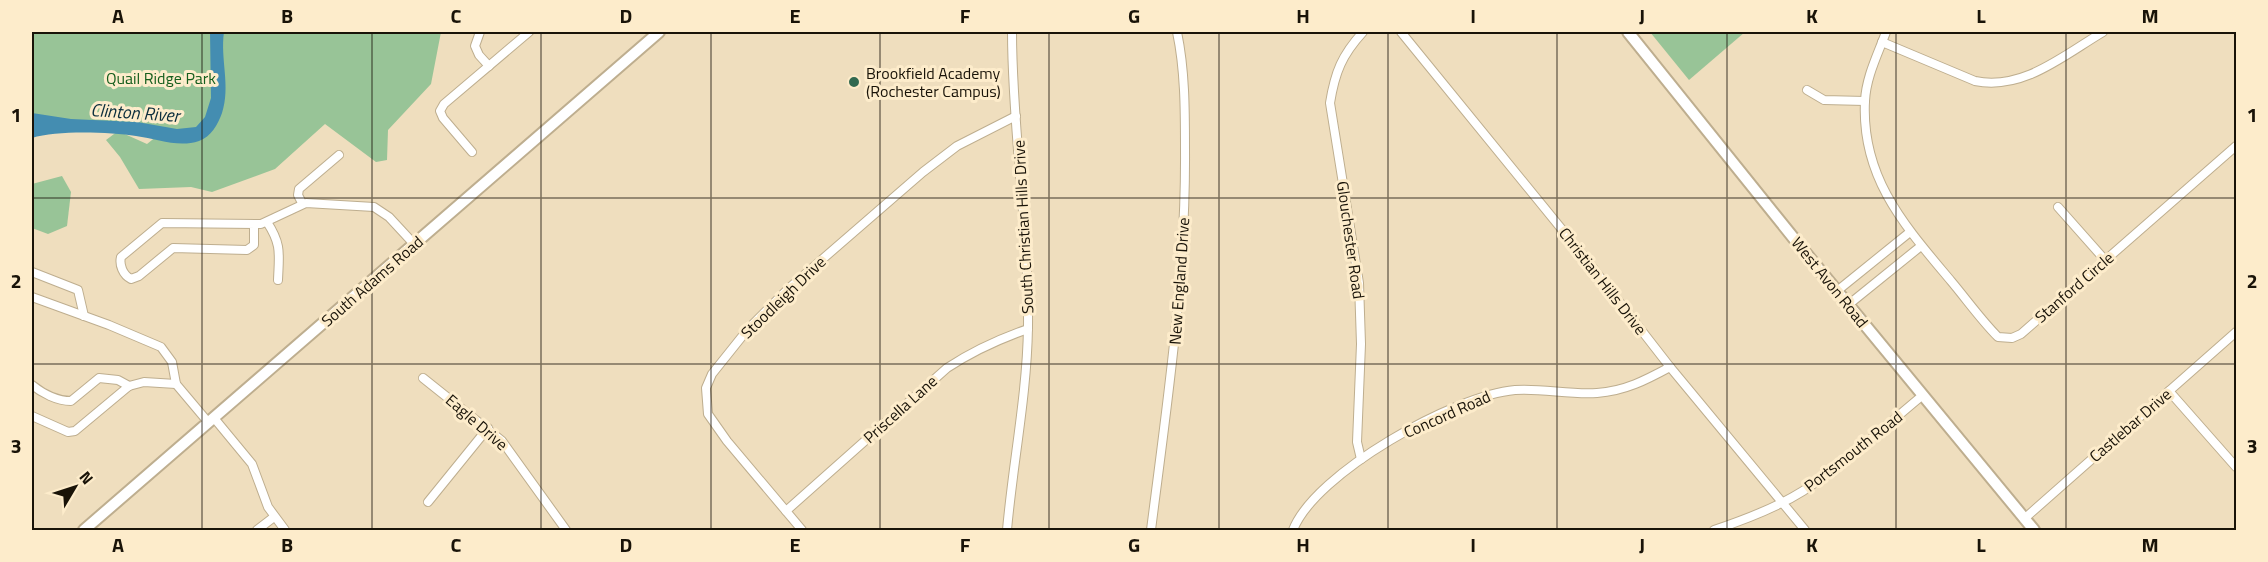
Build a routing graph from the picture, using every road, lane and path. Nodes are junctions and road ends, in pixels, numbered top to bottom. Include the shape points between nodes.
1 (480, 32) edge
2 (529, 32) edge
3 (659, 32) edge
4 (1012, 32) edge
5 (1177, 32) edge
6 (1362, 32) edge
7 (1401, 32) edge
8 (1629, 32) edge
9 (1886, 32) edge
10 (2103, 32) edge
11 (1882, 42) junction
12 (489, 66) junction
13 (1807, 90) dead end
14 (1865, 101) junction
15 (1016, 116) junction
16 (2236, 146) edge
17 (472, 152) dead end
18 (339, 155) dead end
19 (302, 203) junction
20 (2058, 207) dead end
21 (267, 222) junction
22 (254, 225) junction
23 (1910, 232) junction
24 (414, 244) junction
25 (1921, 246) junction
26 (2105, 260) junction
27 (32, 272) edge
28 (278, 280) dead end
29 (1837, 291) junction
30 (32, 297) edge
31 (1848, 305) junction
32 (84, 316) junction
33 (1028, 328) junction
34 (2236, 332) edge
35 (1670, 368) junction
36 (423, 378) dead end
37 (176, 384) junction
38 (32, 385) edge
39 (129, 386) junction
40 (2169, 391) junction
41 (1923, 395) junction
42 (32, 416) edge
43 (211, 420) junction
44 (488, 428) junction
45 (1361, 459) junction
46 (2236, 467) edge
47 (1782, 501) junction
48 (428, 502) dead end
49 (786, 512) junction
50 (274, 517) junction
51 (2024, 519) junction
52 (84, 531) edge
53 (257, 531) edge
54 (285, 531) edge
55 (566, 531) edge
56 (802, 531) edge
57 (1007, 531) edge
58 (1151, 531) edge
59 (1293, 531) edge
60 (1714, 531) edge
61 (1805, 531) edge
62 (2034, 531) edge

1 - 12 street via 476,46
2 - 12 street
3 - 24 main road, South Adams Road
4 - 15 street, South Christian Hills Drive
5 - 58 street, New England Drive via 1184,87 1184,242
6 - 45 street, Glouchester Road via 1334,76 1330,103 1359,283 1357,442
7 - 35 street, Christian Hills Drive
8 - 29 main road, West Avon Road
9 - 11 street, Stanford Circle
10 - 11 street via 2026,77 2004,83 1975,81
11 - 14 street, Stanford Circle
12 - 17 street via 440,111
13 - 14 street via 1824,100
14 - 23 street, Stanford Circle via 1866,132 1874,170
15 - 33 street, South Christian Hills Drive via 1028,272
15 - 49 street, Stoodleigh Drive via 957,146 923,172 788,290 748,329 712,374 706,388 708,414
16 - 26 street, Stanford Circle
18 - 19 street via 299,189
19 - 21 street
19 - 24 street via 374,207
20 - 26 street
21 - 22 street
21 - 28 street via 278,237
22 - 22 street via 162,223 121,257 121,267 131,279 173,248 247,250 254,245
23 - 25 street, Stanford Circle
23 - 29 street
24 - 43 main road, South Adams Road
25 - 26 street, Stanford Circle via 1990,329 1998,337 2007,338 2020,334
25 - 31 street
27 - 32 street via 78,290
29 - 31 main road, West Avon Road
30 - 32 street
31 - 41 main road, West Avon Road
32 - 37 street via 161,347 172,362
33 - 49 street, Priscella Lane via 947,368
33 - 57 street, South Christian Hills Drive
34 - 40 street, Castlebar Drive
35 - 45 street, Concord Road via 1617,390 1595,393 1517,389 1491,394 1412,428
35 - 47 street, Christian Hills Drive
36 - 44 street, Eagle Drive
37 - 39 street via 144,382
37 - 43 street
38 - 39 street via 64,401 71,401 99,378
39 - 42 street via 75,431 68,432
40 - 46 street
40 - 51 street, Castlebar Drive
41 - 47 street, Portsmouth Road via 1842,462
41 - 51 main road, West Avon Road
43 - 50 street via 252,464
43 - 52 main road, South Adams Road
44 - 48 street
44 - 55 street, Eagle Drive via 512,453
45 - 59 street, Concord Road via 1316,499
47 - 60 street, Portsmouth Road
47 - 61 street, Christian Hills Drive
49 - 56 street, Stoodleigh Drive
50 - 53 street
50 - 54 street
51 - 62 main road, West Avon Road

